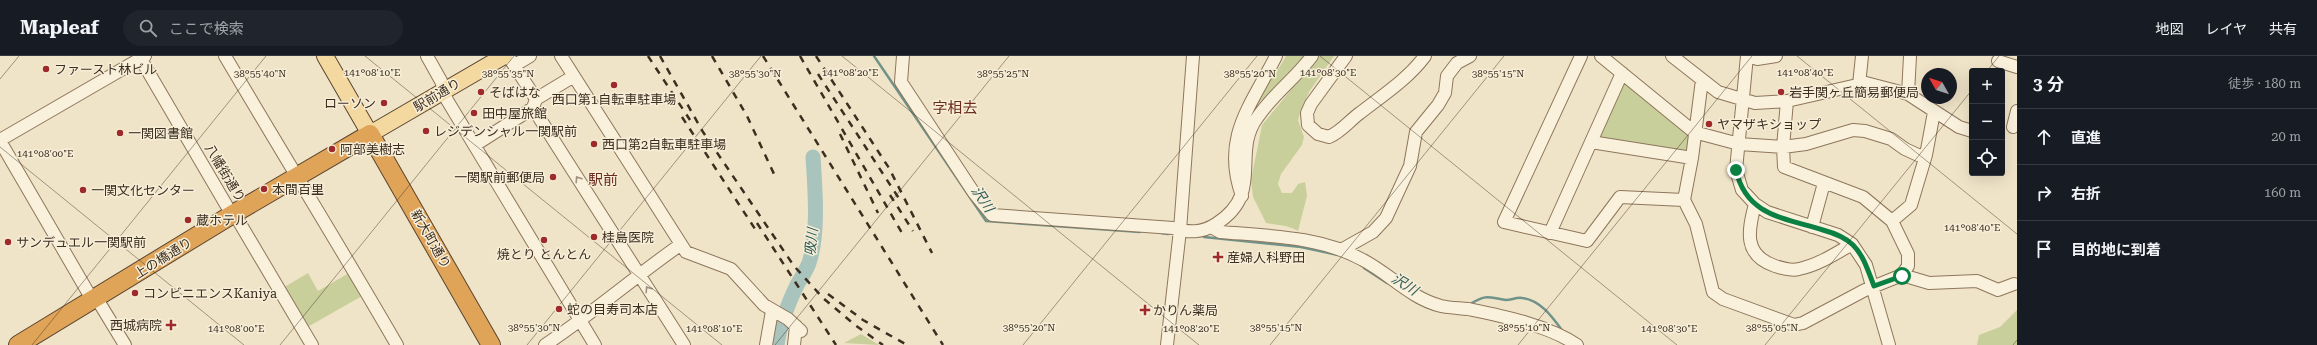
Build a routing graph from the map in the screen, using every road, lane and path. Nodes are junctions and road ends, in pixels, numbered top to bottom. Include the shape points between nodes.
1 (225, 56) edge
2 (325, 56) edge
3 (427, 56) edge
4 (530, 56) edge
5 (561, 56) edge
6 (903, 56) edge
7 (1193, 56) edge
8 (1276, 56) edge
9 (1312, 56) edge
10 (1346, 56) edge
11 (1425, 56) edge
12 (1470, 56) edge
13 (1581, 56) edge
14 (1601, 56) edge
15 (1672, 56) edge
16 (1748, 56) edge
17 (1776, 56) edge
18 (1862, 56) edge
19 (1910, 56) edge
20 (142, 57) edge
21 (509, 59) edge
22 (1998, 61) dead end
23 (2017, 67) edge
24 (1622, 73) junction
25 (574, 76) junction
26 (1702, 80) junction
27 (1859, 85) junction
28 (444, 90) junction
29 (1908, 94) junction
30 (1743, 100) junction
31 (1788, 102) junction
32 (534, 103) junction
33 (2017, 111) edge
34 (1934, 112) junction
35 (2011, 128) edge
36 (1969, 130) edge
37 (1694, 132) junction
38 (370, 134) junction
39 (0, 140) edge
40 (1591, 142) junction
41 (1739, 144) junction
42 (475, 145) junction
43 (1783, 147) junction
44 (1926, 155) junction
45 (1692, 158) junction
46 (297, 178) junction
47 (1824, 183) junction
48 (1242, 197) junction
49 (1684, 200) junction
50 (1755, 204) junction
51 (233, 214) junction
52 (1892, 221) junction
53 (1211, 227) junction
54 (1812, 227) junction
55 (1180, 230) junction
56 (1550, 233) junction
57 (1852, 244) junction
58 (680, 245) junction
59 (1341, 250) junction
60 (639, 274) junction
61 (1902, 276) junction
62 (2014, 284) dead end
63 (1874, 286) junction
64 (95, 300) junction
65 (774, 312) junction
66 (581, 321) junction
67 (18, 345) edge
68 (125, 345) edge
69 (312, 345) edge
70 (397, 345) edge
71 (492, 345) edge
72 (546, 345) edge
73 (595, 345) edge
74 (684, 345) edge
75 (766, 345) edge
76 (794, 345) edge
77 (1167, 345) edge
78 (1577, 345) edge
79 (1889, 345) edge

1 - 46 street
2 - 38 main road
3 - 28 street
4 - 21 street
5 - 25 street
6 - 55 street via 901,82 974,193 992,215
7 - 55 street
8 - 48 street via 1241,120 1237,137 1236,178
9 - 48 street via 1257,117 1248,133 1246,180
10 - 11 street via 1307,113 1308,126 1318,134 1329,137 1341,132 1358,114 1408,75
12 - 59 street via 1457,63 1447,76 1445,93 1416,132 1410,166 1386,218 1373,232
13 - 56 street via 1504,222
14 - 24 street
15 - 26 street
16 - 17 street via 1756,59
16 - 30 street
18 - 27 street
19 - 29 street
20 - 39 street
20 - 51 street, 八幡街通り
21 - 28 main road, 駅前通り
21 - 32 street
22 - 23 street
24 - 37 street
24 - 40 street
25 - 32 street
25 - 58 street
26 - 30 street via 1718,92
26 - 37 street
27 - 29 street via 1866,83
27 - 31 street
28 - 38 main road, 駅前通り
28 - 42 street via 447,100
29 - 34 street
30 - 31 street via 1755,103
30 - 41 street
31 - 43 street
32 - 42 street
60 -> 32 street
33 - 35 street
34 - 36 street
34 - 44 street
37 - 41 street
37 - 45 street
38 - 46 highway, 上の橋通り
38 - 71 highway, 新大町通り
39 - 64 street
40 - 45 street
40 - 56 street
41 - 43 street
41 - 50 street via 1736,170 1742,190
42 - 66 street
43 - 44 street via 1806,144 1853,130 1878,134 1891,139 1904,149 1918,155
43 - 47 street via 1784,167
44 - 52 street via 1911,205
45 - 49 street
46 - 51 highway, 上の橋通り
46 - 70 street via 339,244
47 - 52 street via 1863,196
47 - 54 street
48 - 53 street via 1223,220
49 - 56 street via 1620,197 1587,241
49 - 63 street via 1696,224 1713,292 1723,299 1794,325 1803,323
50 - 54 street via 1767,212
50 - 57 street via 1749,235 1756,256 1765,263 1797,270 1832,256
51 - 64 highway, 上の橋通り
51 - 69 street, 八幡街通り
52 - 61 street via 1908,254 1908,266
53 - 55 street via 1194,232
53 - 59 street via 1220,232 1295,239
54 - 57 street via 1838,235
55 - 77 street
57 - 63 street via 1866,265
58 - 60 street
58 - 65 street via 686,252 731,269
59 - 78 street via 1363,260 1418,298 1546,329
60 - 66 street
74 -> 60 street
61 - 62 street via 1929,283 1977,281 1998,290
61 - 63 street
63 - 79 street
64 - 67 highway, 上の橋通り
64 - 68 street
65 - 75 street
65 - 76 street via 795,325
66 - 72 street
66 - 73 street

